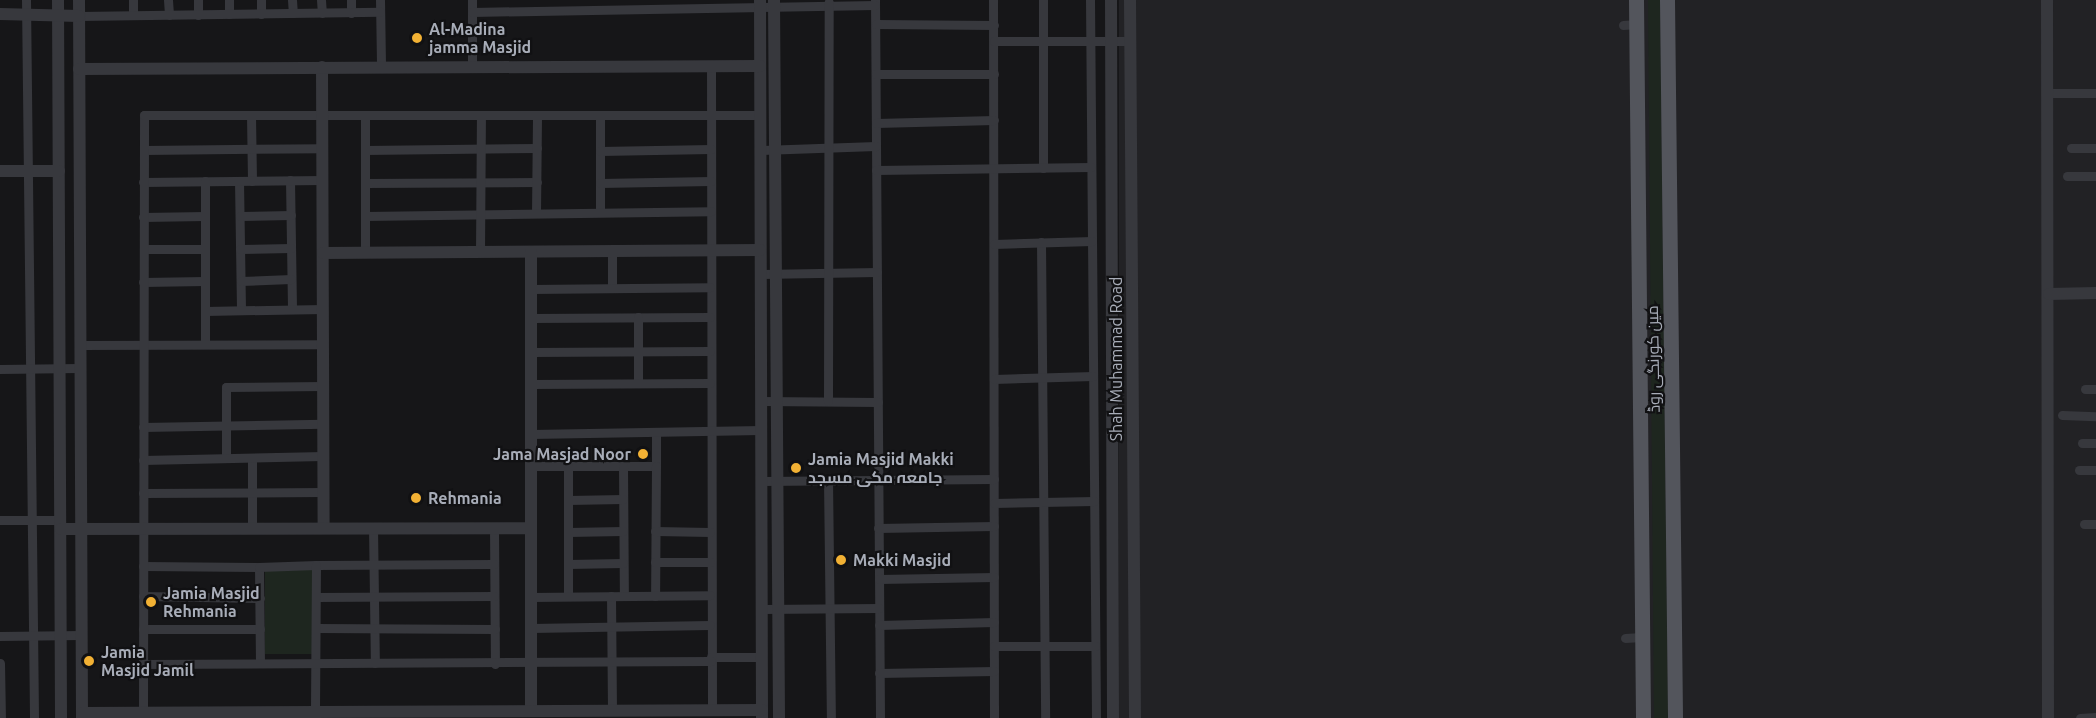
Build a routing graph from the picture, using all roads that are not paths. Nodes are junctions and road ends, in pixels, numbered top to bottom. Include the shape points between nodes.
1 (26, 0) edge
2 (57, 0) edge
3 (79, 0) edge
4 (133, 0) edge
5 (168, 0) edge
6 (198, 0) edge
7 (229, 0) edge
8 (261, 0) edge
9 (292, 0) edge
10 (321, 0) edge
11 (351, 0) edge
12 (380, 0) edge
13 (472, 0) edge
14 (505, 0) edge
15 (536, 0) edge
16 (565, 0) edge
17 (597, 0) edge
18 (626, 0) edge
19 (657, 0) edge
20 (993, 0) edge
21 (1043, 0) edge
22 (1090, 0) edge
23 (1111, 0) edge
24 (1130, 0) edge
25 (1636, 0) edge
26 (1667, 0) edge
27 (2047, 0) edge
28 (829, 3) edge
29 (875, 3) edge
30 (760, 4) edge
31 (774, 4) edge
32 (689, 5) edge
33 (722, 5) edge
34 (658, 10) junction
35 (597, 11) junction
36 (626, 11) junction
37 (381, 12) junction
38 (472, 12) junction
39 (505, 12) junction
40 (536, 12) junction
41 (565, 12) junction
42 (293, 13) junction
43 (322, 13) junction
44 (351, 13) junction
45 (0, 14) edge
46 (26, 14) junction
47 (58, 14) junction
48 (229, 14) junction
49 (261, 14) junction
50 (133, 15) junction
51 (169, 15) junction
52 (198, 15) junction
53 (79, 16) junction
54 (876, 24) junction
55 (994, 25) junction
56 (994, 41) junction
57 (1043, 41) junction
58 (1090, 41) junction
59 (1111, 41) junction
60 (1130, 41) junction
61 (759, 66) junction
62 (322, 67) junction
63 (381, 67) junction
64 (472, 67) junction
65 (711, 67) junction
66 (79, 69) junction
67 (876, 74) junction
68 (994, 74) junction
69 (2048, 93) junction
70 (2096, 93) edge
71 (600, 115) junction
72 (711, 115) junction
73 (760, 115) junction
74 (251, 116) junction
75 (322, 116) junction
76 (365, 116) junction
77 (481, 116) junction
78 (537, 116) junction
79 (994, 120) junction
80 (876, 123) junction
81 (876, 146) junction
82 (830, 147) junction
83 (322, 148) junction
84 (537, 148) junction
85 (2071, 148) dead end
86 (2096, 148) edge
87 (481, 149) junction
88 (711, 149) junction
89 (776, 149) junction
90 (144, 150) junction
91 (252, 150) junction
92 (365, 150) junction
93 (760, 150) junction
94 (600, 151) junction
95 (995, 168) junction
96 (1043, 168) junction
97 (1091, 168) junction
98 (876, 170) junction
99 (0, 171) edge
100 (27, 171) junction
101 (59, 174) junction
102 (79, 176) junction
103 (2067, 176) dead end
104 (2096, 176) edge
105 (290, 180) junction
106 (322, 180) junction
107 (205, 181) junction
108 (239, 181) junction
109 (252, 181) junction
110 (711, 181) junction
111 (144, 182) junction
112 (481, 182) junction
113 (537, 182) junction
114 (365, 183) junction
115 (600, 183) junction
116 (711, 211) junction
117 (600, 212) junction
118 (480, 213) junction
119 (536, 213) junction
120 (291, 215) junction
121 (205, 216) junction
122 (240, 216) junction
123 (365, 216) junction
124 (143, 217) junction
125 (1092, 241) junction
126 (1041, 242) junction
127 (994, 244) junction
128 (291, 248) junction
129 (144, 249) junction
130 (205, 249) junction
131 (240, 249) junction
132 (760, 249) junction
133 (612, 251) junction
134 (711, 251) junction
135 (480, 252) junction
136 (531, 252) junction
137 (323, 253) junction
138 (365, 253) junction
139 (877, 272) junction
140 (776, 273) junction
141 (829, 273) junction
142 (761, 274) junction
143 (291, 279) junction
144 (205, 281) junction
145 (241, 281) junction
146 (144, 282) junction
147 (710, 287) junction
148 (612, 288) junction
149 (531, 289) junction
150 (2096, 293) edge
151 (2049, 294) junction
152 (292, 309) junction
153 (323, 309) junction
154 (241, 310) junction
155 (205, 311) junction
156 (638, 317) junction
157 (710, 317) junction
158 (531, 318) junction
159 (143, 343) junction
160 (205, 344) junction
161 (323, 344) junction
162 (79, 345) junction
163 (710, 351) junction
164 (531, 352) junction
165 (638, 353) junction
166 (1112, 363) junction
167 (1132, 363) junction
168 (79, 368) junction
169 (0, 369) edge
170 (30, 369) junction
171 (60, 369) junction
172 (1093, 376) junction
173 (1042, 378) junction
174 (994, 379) junction
175 (638, 383) junction
176 (710, 383) junction
177 (531, 384) junction
178 (323, 386) junction
179 (2085, 389) dead end
180 (2096, 389) edge
181 (761, 401) junction
182 (776, 401) junction
183 (828, 401) junction
184 (878, 402) junction
185 (2062, 415) dead end
186 (2096, 416) edge
187 (323, 424) junction
188 (226, 426) junction
189 (143, 427) junction
190 (761, 430) junction
191 (710, 432) junction
192 (656, 433) junction
193 (531, 434) junction
194 (2082, 443) dead end
195 (2096, 443) edge
196 (323, 456) junction
197 (226, 458) junction
198 (252, 458) junction
199 (143, 460) junction
200 (531, 466) junction
201 (568, 466) junction
202 (623, 466) junction
203 (656, 466) junction
204 (2079, 470) dead end
205 (2096, 470) edge
206 (994, 479) junction
207 (777, 480) junction
208 (828, 480) junction
209 (878, 480) junction
210 (761, 481) junction
211 (250, 492) junction
212 (323, 492) junction
213 (144, 493) junction
214 (623, 499) junction
215 (568, 500) junction
216 (1094, 501) junction
217 (1042, 502) junction
218 (994, 503) junction
219 (0, 520) edge
220 (33, 520) junction
221 (2084, 524) dead end
222 (2096, 524) edge
223 (61, 525) junction
224 (994, 525) junction
225 (324, 527) junction
226 (373, 527) junction
227 (143, 528) junction
228 (252, 528) junction
229 (494, 528) junction
230 (531, 528) junction
231 (878, 528) junction
232 (80, 529) junction
233 (623, 531) junction
234 (656, 531) junction
235 (568, 532) junction
236 (710, 532) junction
237 (655, 562) junction
238 (710, 562) junction
239 (623, 563) junction
240 (494, 564) junction
241 (568, 564) junction
242 (316, 565) junction
243 (374, 565) junction
244 (143, 566) junction
245 (259, 567) junction
246 (994, 576) junction
247 (879, 579) junction
248 (710, 595) junction
249 (143, 596) junction
250 (494, 596) junction
251 (568, 596) junction
252 (611, 596) junction
253 (624, 596) junction
254 (655, 596) junction
255 (316, 597) junction
256 (374, 597) junction
257 (531, 597) junction
258 (260, 598) junction
259 (830, 608) junction
260 (879, 608) junction
261 (762, 609) junction
262 (779, 609) junction
263 (994, 622) junction
264 (879, 625) junction
265 (710, 626) junction
266 (611, 627) junction
267 (316, 628) junction
268 (374, 628) junction
269 (531, 628) junction
270 (143, 629) junction
271 (260, 629) junction
272 (495, 629) junction
273 (81, 635) junction
274 (0, 636) edge
275 (34, 636) junction
276 (61, 636) junction
277 (1642, 637) junction
278 (1625, 638) dead end
279 (994, 646) junction
280 (1043, 646) junction
281 (1095, 646) junction
282 (762, 657) junction
283 (711, 659) junction
284 (315, 662) junction
285 (0, 663) edge
286 (260, 663) junction
287 (375, 663) junction
288 (611, 663) junction
289 (143, 664) junction
290 (495, 664) junction
291 (531, 664) junction
292 (994, 671) junction
293 (879, 673) junction
294 (0, 674) edge
295 (0, 707) edge
296 (612, 709) junction
297 (531, 710) junction
298 (712, 710) junction
299 (315, 711) junction
300 (143, 712) junction
301 (762, 714) edge
302 (82, 715) edge
303 (162, 715) edge
304 (347, 715) edge
305 (2096, 717) edge
306 (1, 718) edge
307 (34, 718) edge
308 (61, 718) edge
309 (779, 718) edge
310 (831, 718) edge
311 (880, 718) edge
312 (994, 718) edge
313 (1045, 718) edge
314 (1096, 718) edge
315 (1113, 718) edge
316 (1135, 718) edge
317 (1642, 718) edge
318 (1675, 718) edge
319 (2048, 718) edge
320 (2080, 718) edge

1 - 46 street
2 - 47 street
3 - 53 street
4 - 50 street
5 - 51 street
6 - 52 street
7 - 48 street
8 - 49 street
9 - 42 street
10 - 43 street
11 - 44 street
12 - 37 street
13 - 38 street
14 - 39 street
15 - 40 street
16 - 41 street
17 - 35 street
18 - 36 street
19 - 34 street
20 - 55 street
21 - 57 street
22 - 58 street
23 - 59 street, Shah Muhammad Road
24 - 60 street, Shah Muhammad Road
25 - 277 main road, مین کورنگی روڈ via 1630,25
26 - 318 main road, مین کورنگی روڈ
27 - 69 street
28 - 29 street
28 - 31 street
28 - 82 street
29 - 54 street
30 - 31 street
30 - 33 street
30 - 61 street
31 - 89 street
32 - 33 street
32 - 34 street
34 - 36 street
35 - 36 street
35 - 41 street
37 - 44 street
37 - 63 street
38 - 39 street
38 - 64 street
39 - 40 street
40 - 41 street
42 - 43 street
42 - 49 street
43 - 44 street
45 - 46 street
46 - 47 street
46 - 100 street
47 - 53 street
47 - 101 street
48 - 49 street
48 - 52 street
50 - 51 street
50 - 53 street
51 - 52 street
53 - 66 street
54 - 55 street
54 - 67 street
55 - 56 street
56 - 57 street
56 - 68 street
57 - 58 street
57 - 96 street
58 - 59 street
58 - 97 street
59 - 60 street
59 - 166 street, Shah Muhammad Road
60 - 167 street, Shah Muhammad Road
61 - 65 street
61 - 73 street
62 - 63 street
62 - 66 street
62 - 75 street
63 - 64 street
64 - 65 street
65 - 72 street
66 - 102 street
67 - 68 street
67 - 80 street
68 - 79 street
69 - 70 street
69 - 151 street
71 - 72 street
71 - 78 street
71 - 94 street
72 - 73 street
72 - 88 street
73 - 93 street
74 - 75 street
74 - 90 street via 144,115
74 - 91 street
75 - 76 street
75 - 83 street
76 - 77 street
76 - 92 street
77 - 78 street
77 - 87 street
78 - 84 street
79 - 80 street
79 - 95 street
80 - 81 street
81 - 82 street
81 - 98 street
82 - 89 street
82 - 141 street
83 - 91 street
83 - 106 street
84 - 87 street
84 - 113 street
85 - 86 street
87 - 92 street
87 - 112 street
88 - 94 street
88 - 110 street
89 - 93 street
89 - 140 street
90 - 91 street
90 - 111 street
91 - 109 street
92 - 114 street
93 - 132 street
94 - 115 street
95 - 96 street
95 - 98 street
95 - 127 street
96 - 97 street
97 - 125 street
98 - 139 street
99 - 100 street
100 - 101 street
100 - 170 street
101 - 102 street
101 - 171 street
102 - 162 street
103 - 104 street
105 - 106 street
105 - 109 street
105 - 120 street
106 - 137 street
107 - 108 street
107 - 111 street
107 - 121 street
108 - 109 street
108 - 122 street
110 - 115 street
110 - 116 street
111 - 124 street
112 - 113 street
112 - 114 street
112 - 118 street
113 - 119 street
114 - 123 street
115 - 117 street
116 - 117 street
116 - 134 street
117 - 119 street
118 - 119 street
118 - 123 street
118 - 135 street
120 - 122 street
120 - 128 street
121 - 124 street
121 - 130 street
122 - 131 street
123 - 138 street
124 - 129 street
125 - 126 street
125 - 172 street
126 - 127 street
126 - 173 street
127 - 174 street
128 - 131 street
128 - 143 street
129 - 130 street
129 - 146 street
130 - 144 street
131 - 145 street
132 - 134 street
132 - 142 street
133 - 134 street
133 - 136 street
133 - 148 street
134 - 147 street
135 - 136 street
135 - 138 street
136 - 149 street
137 - 138 street
137 - 153 street
139 - 141 street
139 - 184 street
140 - 141 street
140 - 142 street
140 - 182 street
141 - 183 street
142 - 181 street
143 - 145 street
143 - 152 street
144 - 146 street
144 - 155 street
145 - 154 street
146 - 159 street
147 - 148 street
147 - 157 street
148 - 149 street
149 - 158 street
150 - 151 street
151 - 319 street
152 - 153 street
152 - 154 street
153 - 161 street
154 - 155 street
155 - 160 street
156 - 157 street
156 - 158 street
156 - 165 street
157 - 163 street
158 - 164 street
159 - 160 street
159 - 162 street
159 - 189 street
160 - 161 street
161 - 178 street
162 - 168 street
163 - 165 street
163 - 176 street
164 - 165 street
164 - 177 street
165 - 175 street
166 - 167 street
166 - 315 street, Shah Muhammad Road
167 - 316 street, Shah Muhammad Road
168 - 171 street
168 - 232 street
169 - 170 street
170 - 171 street
170 - 220 street
171 - 223 street
172 - 173 street
172 - 216 street
173 - 174 street
173 - 217 street
174 - 206 street
175 - 176 street
175 - 177 street
176 - 191 street
177 - 193 street
178 - 187 street
178 - 188 street via 226,387
179 - 180 street
181 - 182 street
181 - 190 street
182 - 183 street
182 - 207 street
183 - 184 street
184 - 209 street
185 - 186 street
187 - 188 street
187 - 196 street
188 - 189 street
188 - 197 street
189 - 199 street
190 - 191 street
190 - 210 street
191 - 192 street
191 - 236 street
192 - 193 street
192 - 203 street
193 - 200 street
194 - 195 street
196 - 198 street
196 - 212 street
197 - 198 street
197 - 199 street
198 - 211 street
199 - 213 street
200 - 201 street
200 - 230 street
201 - 202 street
201 - 215 street
202 - 203 street
202 - 214 street
203 - 234 street
204 - 205 street
206 - 209 street
206 - 218 street
207 - 208 street
207 - 210 street
207 - 262 street
208 - 209 street
208 - 259 street
209 - 231 street
210 - 261 street
211 - 212 street
211 - 213 street
211 - 228 street
212 - 225 street
213 - 227 street
214 - 215 street
214 - 233 street
215 - 235 street
216 - 217 street
216 - 281 street
217 - 218 street
217 - 280 street
218 - 224 street
219 - 220 street
220 - 223 street
220 - 275 street
221 - 222 street
223 - 232 street
223 - 276 street
224 - 231 street
224 - 246 street
225 - 226 street
225 - 228 street
226 - 229 street
226 - 243 street
227 - 228 street
227 - 232 street
227 - 244 street
229 - 230 street
229 - 240 street
230 - 257 street
231 - 247 street
232 - 273 street
233 - 235 street
233 - 239 street
234 - 236 street
234 - 237 street
235 - 241 street
236 - 238 street
237 - 238 street
237 - 254 street
238 - 248 street
239 - 241 street
239 - 253 street
240 - 243 street
240 - 250 street
241 - 251 street
242 - 243 street
242 - 245 street
242 - 255 street
243 - 256 street
244 - 245 street
244 - 249 street
245 - 258 street
246 - 247 street
246 - 263 street
247 - 260 street
248 - 254 street
248 - 265 street
249 - 258 street
249 - 270 street
250 - 256 street
250 - 272 street
251 - 252 street
251 - 257 street
252 - 253 street
252 - 266 street
253 - 254 street
255 - 256 street
255 - 267 street
256 - 268 street
257 - 269 street
258 - 271 street
259 - 260 street
259 - 262 street
259 - 310 street
260 - 264 street
261 - 262 street
261 - 282 street
262 - 309 street
263 - 264 street
263 - 279 street
264 - 293 street
265 - 266 street
265 - 283 street
266 - 269 street
266 - 288 street
267 - 268 street
267 - 284 street
268 - 272 street
268 - 287 street
269 - 291 street
270 - 271 street
270 - 289 street
271 - 286 street
272 - 290 street
273 - 276 street
273 - 302 street
274 - 275 street
275 - 276 street
275 - 307 street
276 - 308 street
277 - 278 street
277 - 317 main road, مین کورنگی روڈ
279 - 280 street
279 - 292 street
280 - 281 street
280 - 313 street
281 - 314 street
282 - 283 street
282 - 301 street
283 - 288 street
283 - 298 street
284 - 286 street
284 - 287 street
284 - 299 street
285 - 294 street
286 - 289 street
287 - 290 street
288 - 291 street
288 - 296 street
289 - 300 street
290 - 291 street
291 - 297 street
292 - 293 street
292 - 312 street
293 - 311 street
294 - 295 street
295 - 306 street
296 - 297 street
296 - 298 street
297 - 304 street
298 - 301 street
299 - 303 street
299 - 304 street
300 - 302 street
300 - 303 street
305 - 320 street

